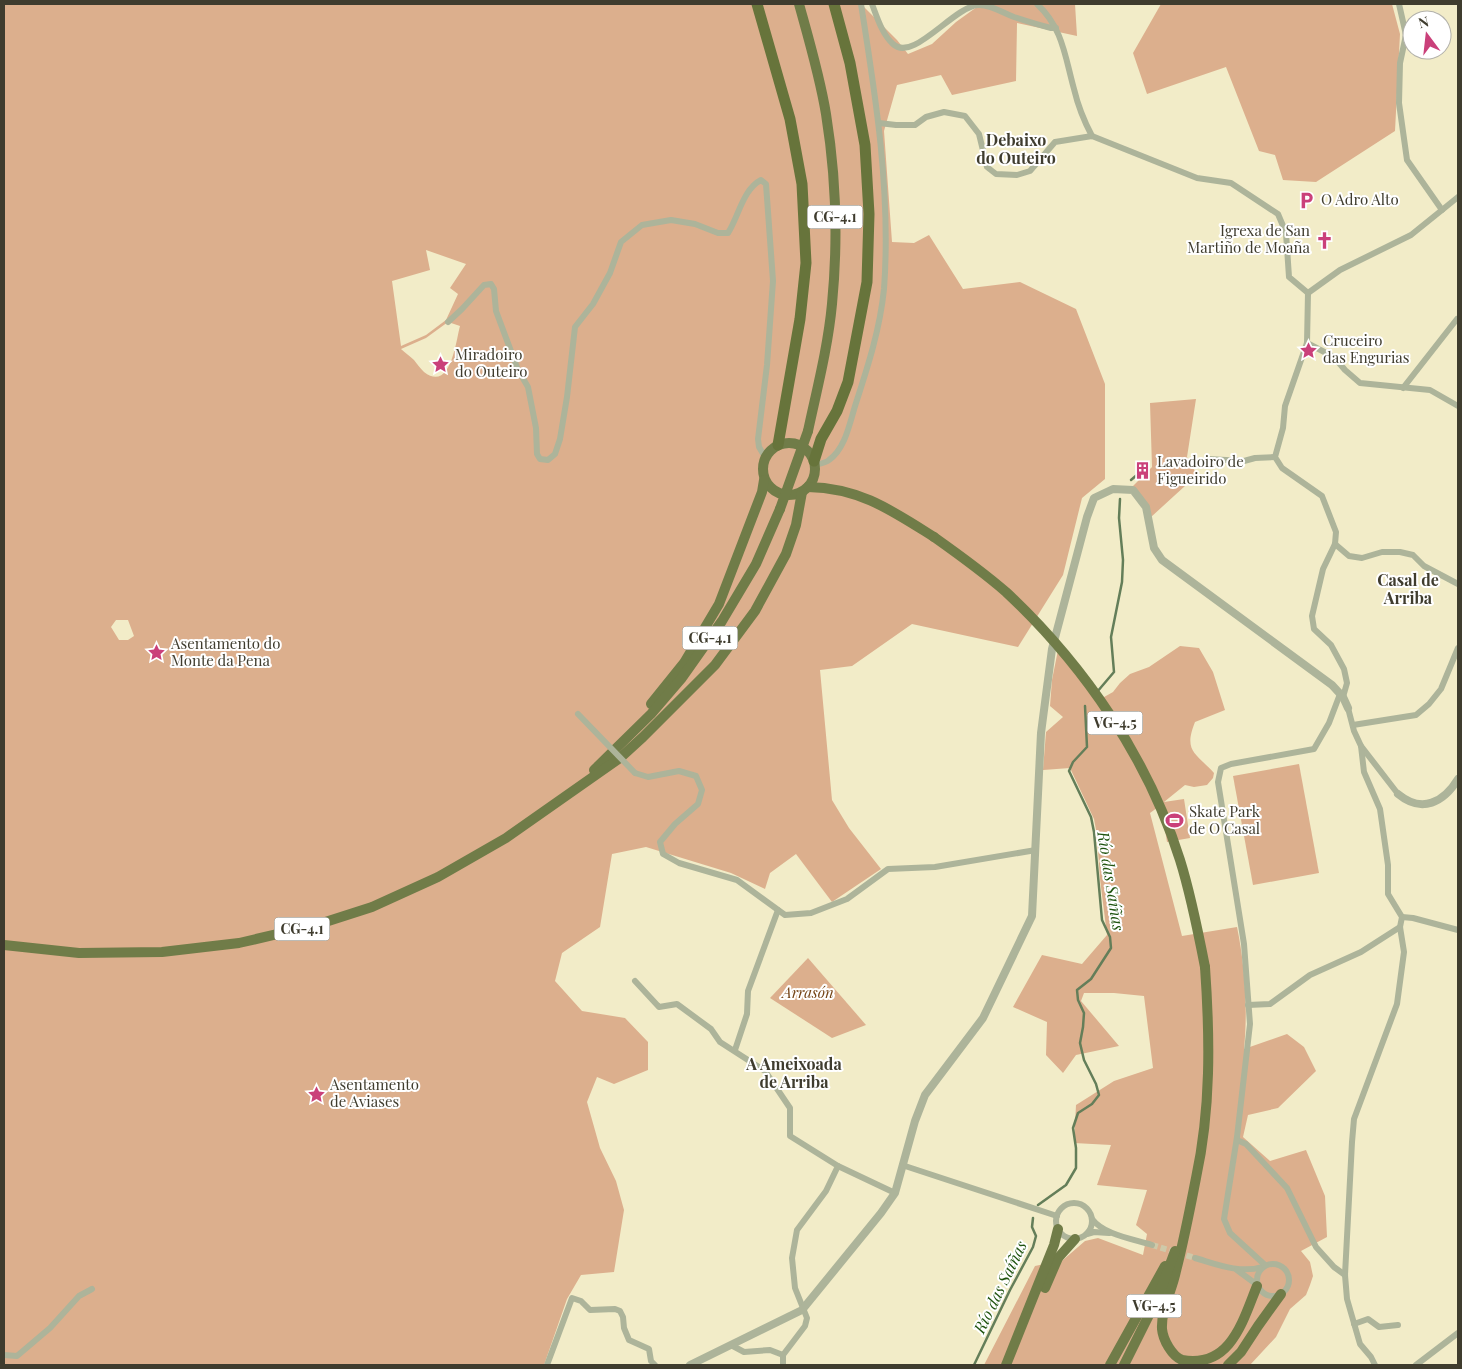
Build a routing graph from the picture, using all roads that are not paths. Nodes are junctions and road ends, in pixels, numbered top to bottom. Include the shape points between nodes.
1 (757, 4) edge
2 (799, 4) edge
3 (834, 4) edge
4 (861, 4) edge
5 (872, 4) edge
6 (1037, 4) edge
7 (1399, 4) edge
8 (1056, 28) junction
9 (879, 123) junction
10 (1092, 136) junction
11 (1458, 197) edge
12 (1442, 210) junction
13 (1308, 293) junction
14 (1457, 320) dead end
15 (448, 322) dead end
16 (1307, 343) junction
17 (1402, 388) junction
18 (1458, 406) edge
19 (778, 445) junction
20 (765, 457) junction
21 (1275, 457) junction
22 (1208, 459) dead end
23 (815, 466) junction
24 (764, 480) junction
25 (805, 490) junction
26 (840, 490) junction
27 (1335, 544) junction
28 (1458, 584) edge
29 (1458, 648) edge
30 (1342, 696) junction
31 (1348, 708) joint
32 (578, 714) dead end
33 (1353, 725) junction
34 (1361, 746) junction
35 (616, 749) junction
36 (1458, 779) edge
37 (568, 794) junction
38 (1398, 794) joint
39 (1036, 850) junction
40 (778, 910) junction
41 (1402, 917) junction
42 (1400, 927) junction
43 (1458, 930) edge
44 (4, 945) edge
45 (635, 981) dead end
46 (1248, 1005) junction
47 (735, 1050) junction
48 (1237, 1140) junction
49 (902, 1165) junction
50 (838, 1166) junction
51 (895, 1193) junction
52 (1190, 1210) junction
53 (1057, 1216) junction
54 (1092, 1218) junction
55 (1058, 1229) junction
56 (1087, 1234) junction
57 (1115, 1234) junction
58 (1075, 1239) junction
59 (1178, 1244) junction
60 (1152, 1245) tunnel mouth
61 (1195, 1258) tunnel mouth
62 (1264, 1266) junction
63 (1234, 1268) junction
64 (1345, 1275) junction
65 (1257, 1285) junction
66 (92, 1289) dead end
67 (1281, 1294) junction
68 (802, 1310) junction
69 (1354, 1324) junction
70 (1398, 1324) dead end
71 (1458, 1333) edge
72 (731, 1345) junction
73 (4, 1355) edge
74 (783, 1355) junction
75 (547, 1365) edge
76 (655, 1365) edge
77 (690, 1365) edge
78 (783, 1365) edge
79 (1006, 1365) edge
80 (1013, 1365) edge
81 (1110, 1365) edge
82 (1124, 1365) edge
83 (1228, 1365) edge
84 (1375, 1365) edge
85 (1416, 1365) edge

1 - 19 highway via 790,119 802,184 806,263 800,319
2 - 35 highway, CG-4.1, bridge via 826,115 835,199 832,305 808,430 756,564 722,621 681,679
3 - 23 highway via 850,63 865,145 869,214 867,282 848,382 821,439
4 - 9 street
5 - 8 street via 894,46 906,49 917,45 954,16 975,6 984,5
6 - 8 street
7 - 12 street via 1406,35 1400,63 1398,103 1407,160
8 - 10 street via 1082,116
9 - 10 street via 914,125 926,116 944,112 966,116 979,134 987,167 996,174 1030,171 1054,142
9 - 23 street via 886,226 884,290 873,350 840,448 828,461
10 - 13 street via 1197,178 1231,183 1280,213 1286,233 1289,277
11 - 12 street
12 - 13 street via 1411,235 1340,270
13 - 16 street
14 - 17 street
15 - 20 street via 484,284 491,284 496,311 518,370 528,387 537,454 540,459 548,460 555,454 560,439 575,327 593,304 610,273 621,242 642,225 671,220 728,233 739,208 755,183 761,180 766,184 773,281 758,439
16 - 17 street via 1334,356 1360,383
16 - 21 street via 1285,406
17 - 18 street via 1430,390
19 - 20 highway
19 - 23 highway via 796,443 804,447
20 - 24 highway
21 - 22 street via 1244,461
21 - 27 street via 1282,468 1322,496 1336,532
23 - 25 highway via 812,481
23 - 26 highway via 826,482
24 - 25 highway via 780,494
24 - 35 highway via 719,604 684,662
25 - 26 highway
25 - 37 highway via 786,554 755,611 715,665 620,758
26 - 52 highway, VG-4.5, bridge via 877,502 934,537 1005,592 1059,647 1086,681 1110,714 1149,784 1179,858 1205,967 1208,1081 1201,1150
27 - 28 street via 1349,556 1362,558 1382,552 1413,554 1424,566
27 - 30 street via 1323,569 1312,616 1314,629 1331,645 1344,669 1347,683
29 - 33 street via 1441,689 1416,715
30 - 31 street
30 - 39 street via 1332,685 1162,560 1154,548 1146,507 1132,490 1113,489 1094,498 1052,649 1042,734
30 - 46 street via 1314,749 1222,768 1218,782 1244,944
31 - 33 street
32 - 40 street, bridge via 635,773 648,777 679,771 696,776 702,790 698,804 660,842 664,854 679,863 737,880
33 - 34 street
34 - 38 street
34 - 41 street via 1364,772 1380,809 1388,865 1388,894
35 - 37 highway, CG-4.1
36 - 38 street via 1440,800 1431,804 1412,802
37 - 44 highway, CG-4.1 via 506,838 438,877 372,907 316,925 239,943 162,952 79,953
39 - 40 street via 935,867 888,869 847,899 812,913 784,915
39 - 49 street via 1032,916 983,1018 925,1095
40 - 47 street via 748,992 747,1014
41 - 42 street
41 - 43 street
42 - 46 street via 1361,952 1310,975 1270,1004
42 - 64 street via 1404,952 1397,1004 1354,1119
45 - 47 street via 659,1007 677,1004 710,1029 720,1042
46 - 48 street via 1250,1024
47 - 50 street via 765,1071 790,1108 790,1136
48 - 62 street via 1224,1219 1230,1233
48 - 64 street via 1246,1144 1287,1188 1316,1247
49 - 51 street
49 - 53 street
50 - 51 street
50 - 68 street via 826,1191 797,1230 792,1258 795,1288
51 - 68 street
52 - 59 highway, VG-4.5
52 - 65 highway via 1176,1273 1162,1316 1162,1332 1178,1358 1194,1364 1213,1361 1225,1352 1236,1338
53 - 54 street via 1064,1206 1076,1203 1087,1208
53 - 55 street
54 - 56 street
54 - 57 street
55 - 58 street via 1065,1237
55 - 79 highway
56 - 57 street
56 - 58 street
57 - 60 street
58 - 80 highway via 1054,1264
59 - 81 highway
59 - 82 highway, VG-4.5 via 1158,1297
61 - 63 street
62 - 63 street
62 - 65 street via 1257,1275
62 - 67 street via 1276,1264 1286,1270 1288,1286
63 - 65 street
64 - 69 street
65 - 67 street via 1266,1295
66 - 73 street via 79,1296 28,1348 17,1356
67 - 83 highway via 1241,1352
68 - 72 street
68 - 74 street via 807,1318 805,1326
69 - 70 street via 1368,1319 1379,1327
69 - 84 street via 1360,1344
71 - 85 street
72 - 74 street via 744,1352 770,1350
72 - 77 street
74 - 78 street
75 - 76 street via 572,1298 590,1310 620,1311 630,1340 649,1349

